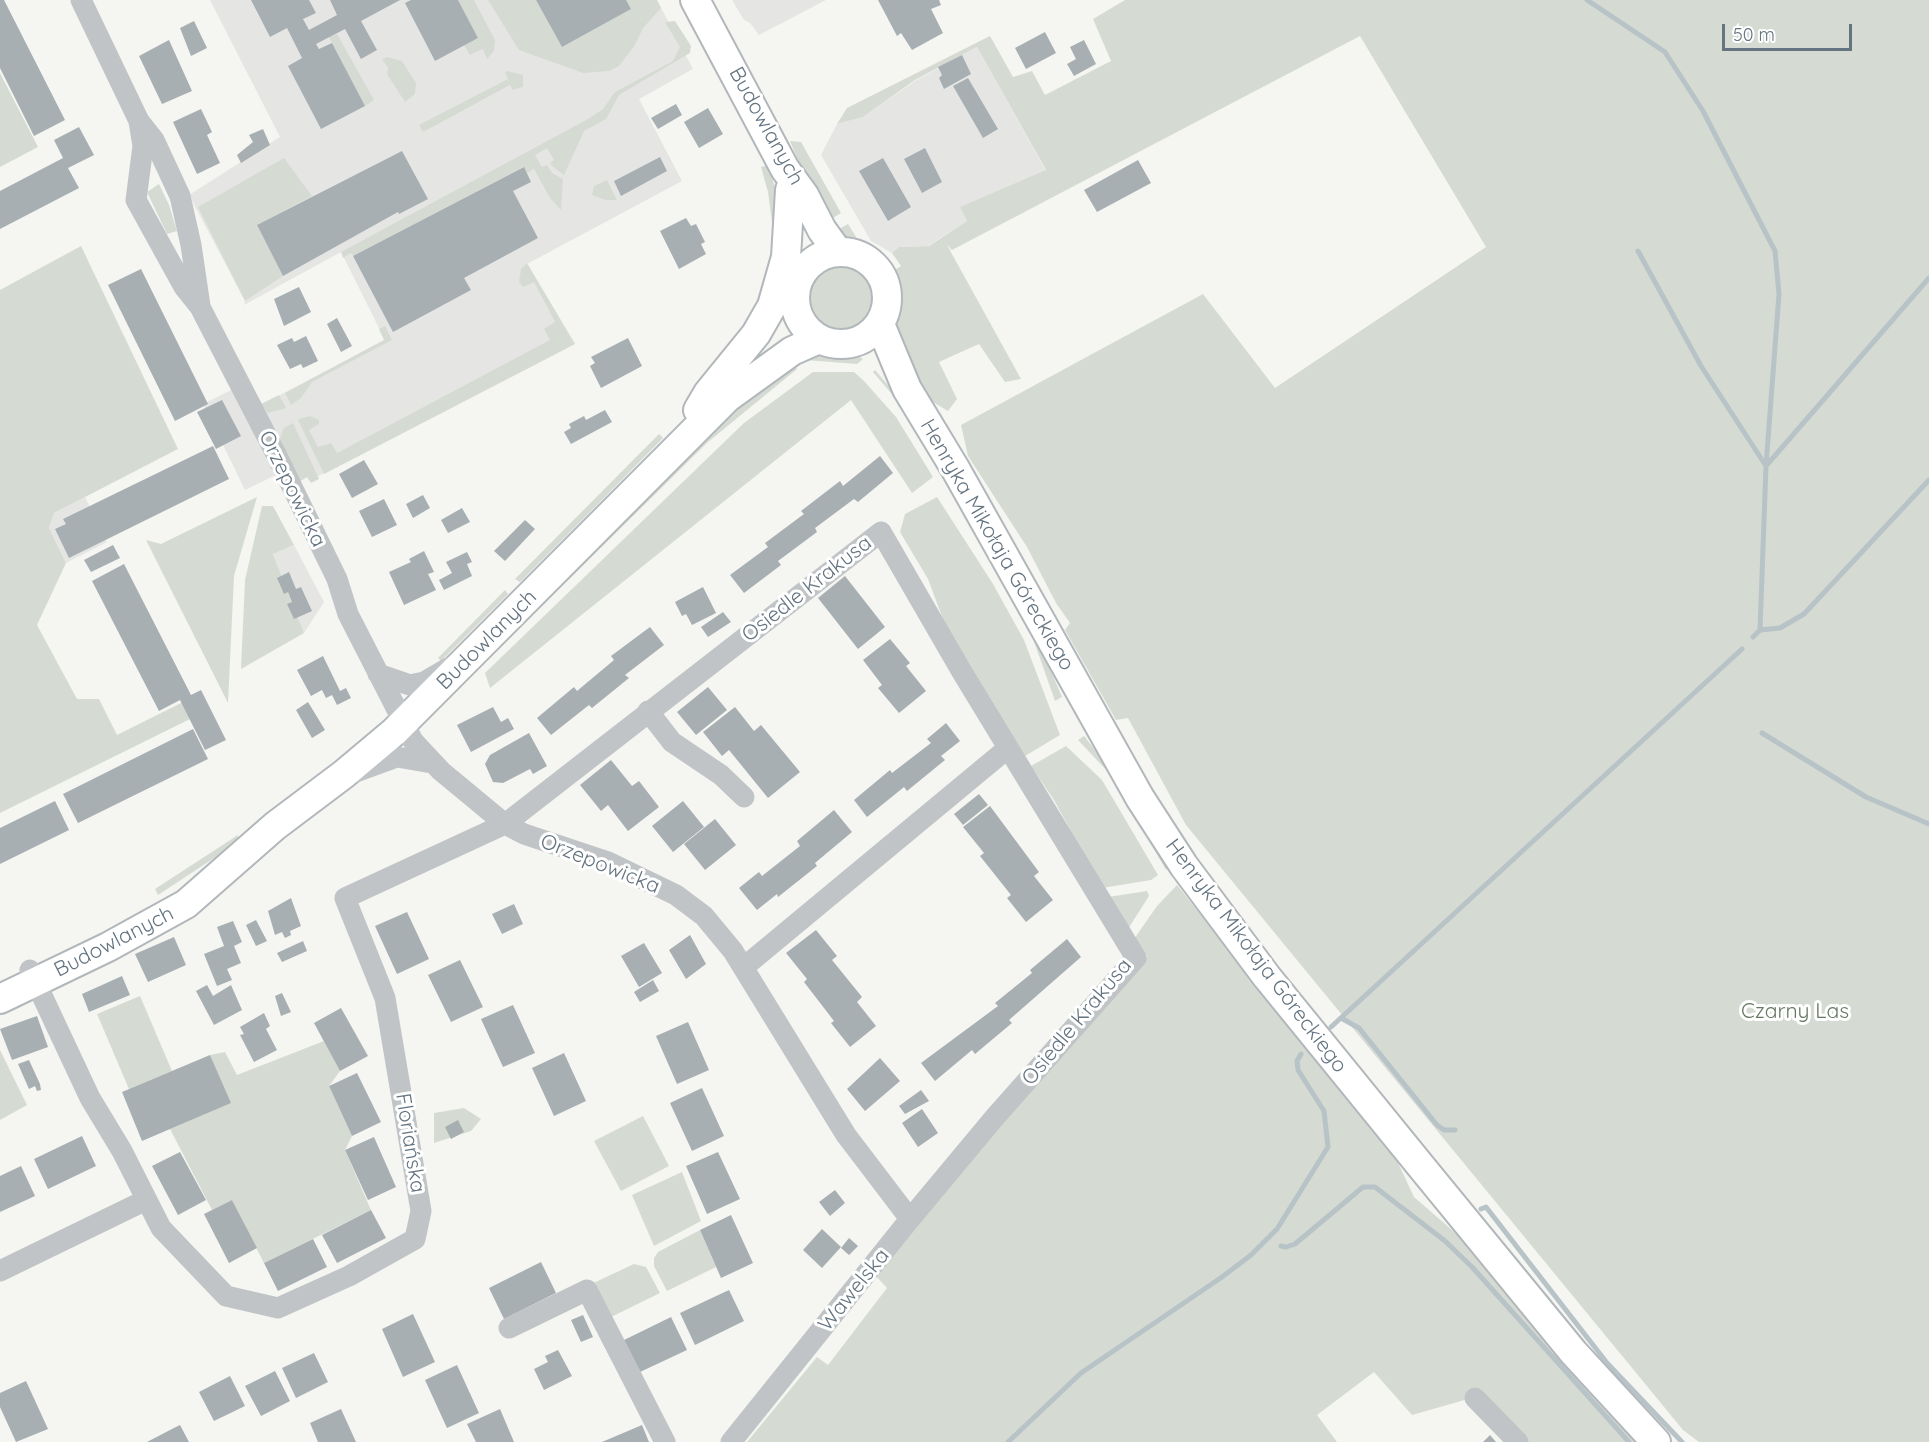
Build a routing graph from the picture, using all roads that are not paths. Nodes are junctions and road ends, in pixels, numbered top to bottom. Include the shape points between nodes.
1 (81, 0) edge
2 (695, 0) edge
3 (139, 121) junction
4 (170, 175) junction
5 (138, 180) junction
6 (788, 180) junction
7 (838, 252) junction
8 (193, 257) junction
9 (811, 263) junction
10 (172, 266) junction
11 (200, 307) junction
12 (799, 317) junction
13 (880, 324) junction
14 (819, 339) junction
15 (856, 342) junction
16 (907, 389) junction
17 (728, 398) junction
18 (686, 439) junction
19 (472, 655) junction
20 (378, 674) junction
21 (648, 711) junction
22 (402, 723) junction
23 (1008, 748) junction
24 (432, 764) junction
25 (336, 781) junction
26 (744, 797) dead end
27 (505, 824) junction
28 (744, 967) junction
29 (33, 976) junction
30 (0, 979) edge
31 (0, 999) edge
32 (146, 1200) junction
33 (910, 1219) junction
34 (0, 1271) edge
35 (508, 1328) dead end
36 (1475, 1398) dead end
37 (665, 1442) edge
38 (731, 1442) edge
39 (1518, 1442) edge
40 (1656, 1442) edge

1 - 3 street, Orzepowicka
2 - 6 main road, Budowlanych
3 - 4 street, Orzepowicka via 154,140
3 - 5 street, Orzepowicka via 143,146
4 - 5 street via 155,173
4 - 8 street, Orzepowicka via 184,209
5 - 10 street, Orzepowicka via 136,200
6 - 7 main road, Budowlanych via 804,195
6 - 9 main road
6 - 18 main road, Budowlanych via 786,256 772,306 756,334 702,402
7 - 9 main road
7 - 13 main road via 866,258 882,275 888,303
8 - 10 street
8 - 11 street, Orzepowicka
9 - 12 main road via 796,288
10 - 11 street, Orzepowicka
11 - 20 street, Orzepowicka via 337,579 348,614
12 - 14 main road
12 - 17 main road via 746,371
13 - 15 main road
13 - 16 main road, Henryka Mikołaja Góreckiego
14 - 15 main road via 834,344
14 - 17 main road, Budowlanych via 792,351
15 - 16 main road, Henryka Mikołaja Góreckiego
16 - 40 main road, Henryka Mikołaja Góreckiego via 1123,769 1184,866 1267,977 1416,1161 1575,1353
17 - 18 main road, Budowlanych
18 - 19 main road, Budowlanych
19 - 20 street via 416,685 404,685
19 - 22 main road, Budowlanych
20 - 22 street, Orzepowicka
21 - 23 street, Osiedle Krakusa via 881,532
21 - 26 street via 672,742 721,775
21 - 27 street, Osiedle Krakusa
22 - 24 street, Orzepowicka
22 - 25 main road, Budowlanych
23 - 28 street
23 - 33 street, Osiedle Krakusa via 1136,958
24 - 25 street, Orzepowicka via 397,756
24 - 27 street, Orzepowicka
25 - 29 main road, Budowlanych via 186,884
27 - 28 street, Orzepowicka via 608,862 676,895 704,916
27 - 32 street, Floriańska via 345,898 385,998 421,1211 415,1239 349,1276 278,1308 226,1296 160,1228
28 - 33 street, Orzepowicka via 846,1135
29 - 30 main road, Budowlanych
29 - 31 main road, Budowlanych
29 - 32 street, Floriańska via 90,1098
32 - 34 street
33 - 38 street, Wawelska
35 - 37 street via 587,1290
36 - 39 street

